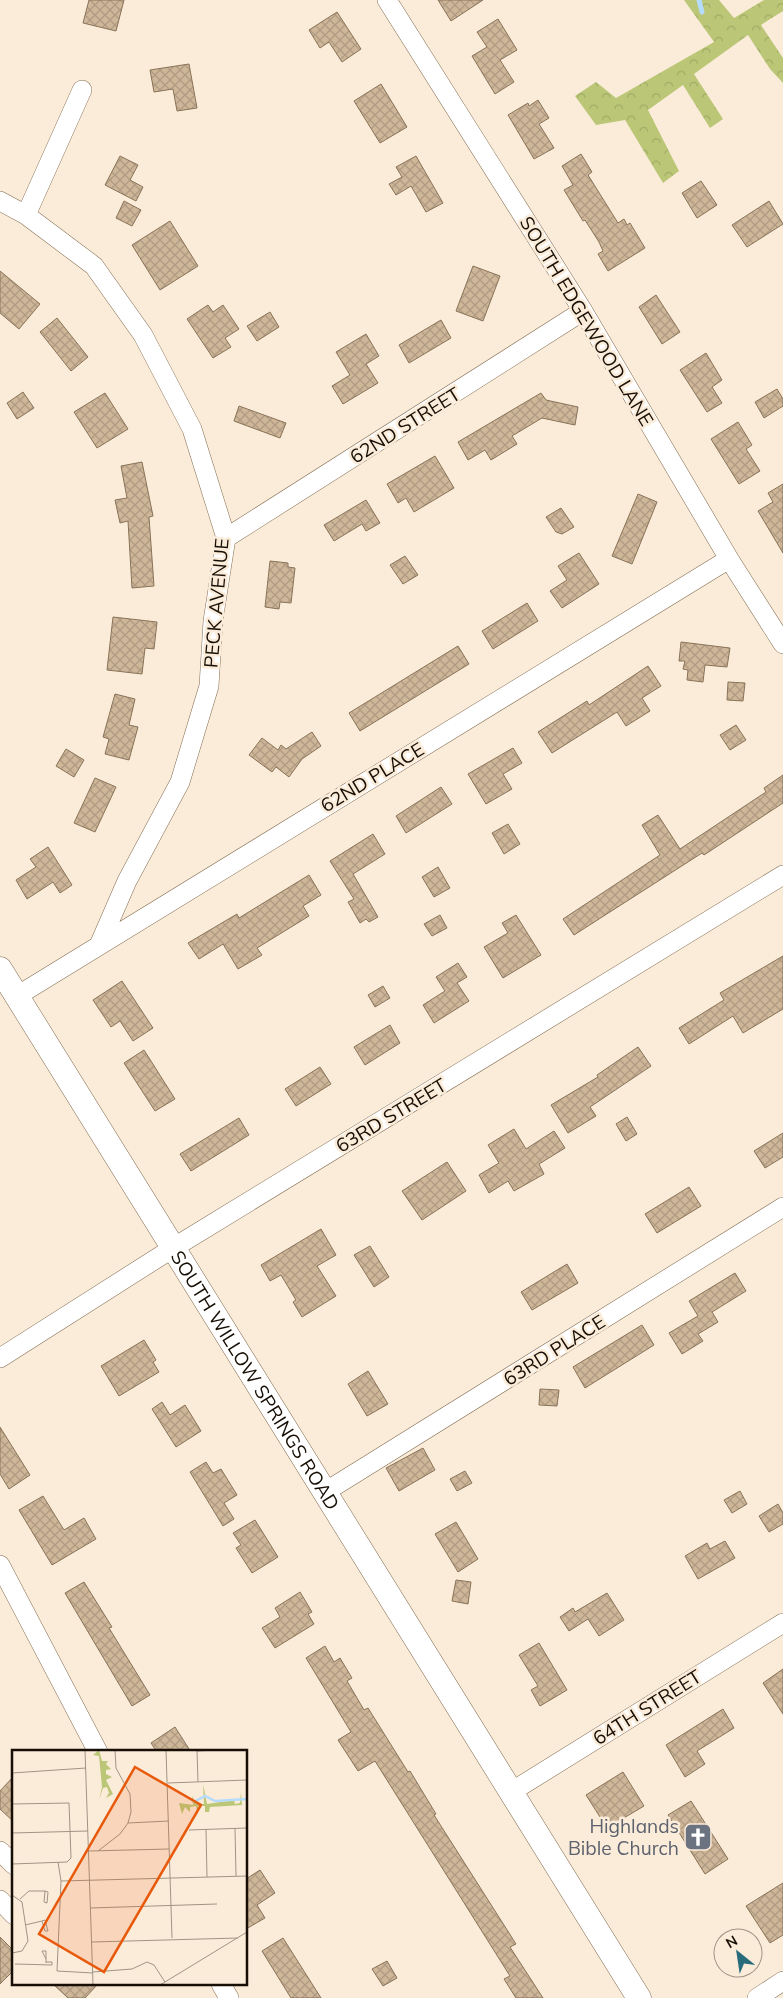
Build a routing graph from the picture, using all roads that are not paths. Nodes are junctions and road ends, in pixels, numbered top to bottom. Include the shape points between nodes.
1 (387, 0) edge
2 (82, 90) dead end
3 (0, 201) edge
4 (26, 216) junction
5 (583, 312) junction
6 (226, 538) junction
7 (729, 559) junction
8 (783, 644) edge
9 (783, 875) edge
10 (100, 943) junction
11 (0, 969) edge
12 (16, 996) junction
13 (783, 1207) edge
14 (173, 1248) junction
15 (0, 1358) edge
16 (325, 1492) junction
17 (0, 1565) edge
18 (783, 1623) edge
19 (97, 1750) edge
20 (511, 1792) junction
21 (0, 1851) edge
22 (12, 1863) edge
23 (0, 1900) edge
24 (12, 1913) edge
25 (783, 1982) edge
26 (222, 1986) edge
27 (228, 1998) edge
28 (639, 1998) edge
29 (757, 1998) edge

1 - 5 street, SOUTH EDGEWOOD LANE
2 - 4 street
3 - 4 street, PECK AVENUE
4 - 6 street, PECK AVENUE via 94,266 143,335 192,429
5 - 6 street, 62ND STREET
5 - 7 street, SOUTH EDGEWOOD LANE
6 - 10 street, PECK AVENUE via 213,622 209,686 180,782 127,880
7 - 8 street, SOUTH EDGEWOOD LANE
7 - 10 street, 62ND PLACE
9 - 14 street, 63RD STREET
10 - 12 street, 62ND PLACE
11 - 12 street, SOUTH WILLOW SPRINGS ROAD
12 - 14 street, SOUTH WILLOW SPRINGS ROAD
13 - 16 street, 63RD PLACE
14 - 15 street, 63RD STREET
14 - 16 street, SOUTH WILLOW SPRINGS ROAD
16 - 20 street, SOUTH WILLOW SPRINGS ROAD
17 - 19 street
18 - 20 street, 64TH STREET
20 - 28 street, SOUTH WILLOW SPRINGS ROAD
21 - 22 street
23 - 24 street
25 - 29 street
26 - 27 street

